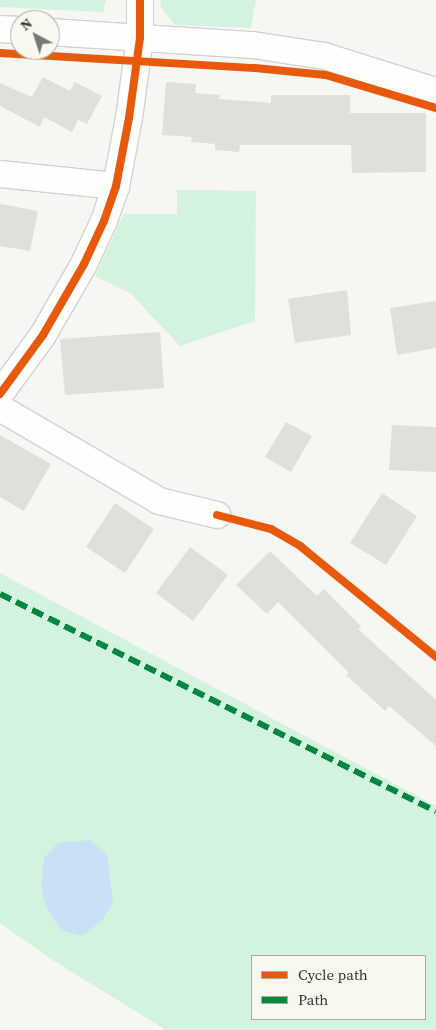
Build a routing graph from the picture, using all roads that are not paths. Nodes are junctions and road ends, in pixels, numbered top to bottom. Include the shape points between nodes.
1 (140, 0) edge
2 (60, 33) edge
3 (140, 38) junction
4 (436, 91) edge
5 (0, 174) edge
6 (116, 186) junction
7 (0, 394) edge
8 (0, 408) edge
9 (217, 515) dead end

1 - 3 street
2 - 3 street
3 - 4 street via 253,45 324,56
3 - 6 street
5 - 6 street
6 - 7 street via 84,264 43,334
8 - 9 street via 159,500

